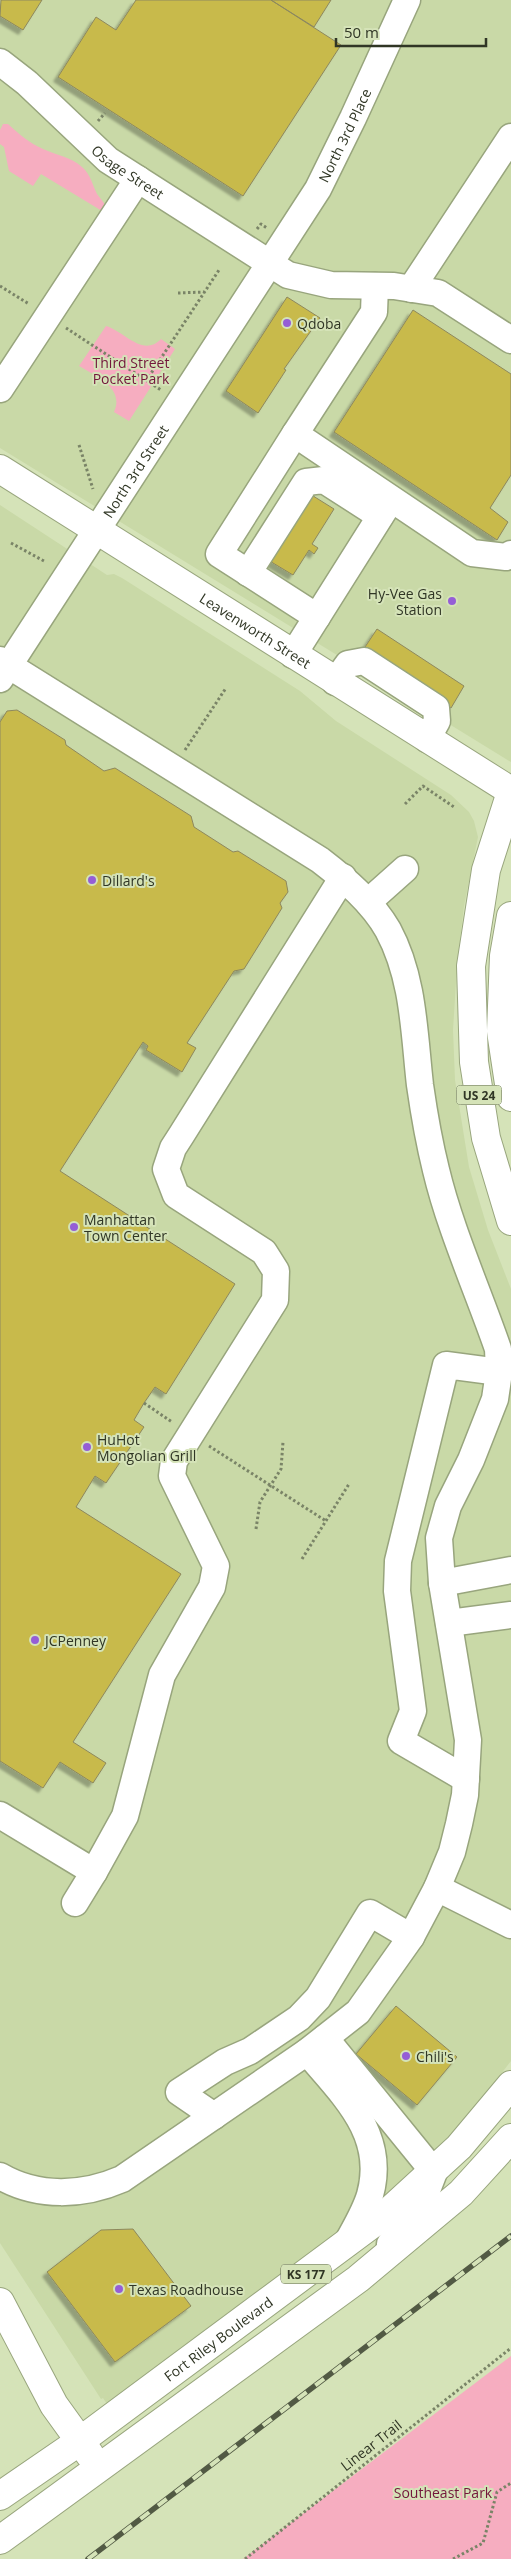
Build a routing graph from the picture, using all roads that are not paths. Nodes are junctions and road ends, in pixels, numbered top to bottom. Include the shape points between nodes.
1 (407, 0) edge
2 (0, 62) edge
3 (511, 137) edge
4 (138, 179) junction
5 (270, 264) junction
6 (375, 286) junction
7 (410, 289) junction
8 (511, 340) edge
9 (0, 389) edge
10 (295, 434) junction
11 (0, 469) edge
12 (386, 508) junction
13 (97, 530) junction
14 (511, 554) edge
15 (248, 572) junction
16 (317, 616) junction
17 (293, 655) junction
18 (3, 668) edge
19 (511, 792) edge
20 (404, 869) dead end
21 (343, 877) junction
22 (368, 902) junction
23 (511, 916) edge
24 (511, 1097) edge
25 (511, 1221) edge
26 (499, 1372) junction
27 (511, 1570) edge
28 (442, 1583) junction
29 (511, 1615) edge
30 (449, 1622) junction
31 (466, 1779) junction
32 (0, 1815) edge
33 (94, 1872) junction
34 (437, 1888) junction
35 (74, 1903) dead end
36 (511, 1925) edge
37 (411, 1937) junction
38 (316, 2045) junction
39 (511, 2084) edge
40 (214, 2116) junction
41 (511, 2138) edge
42 (434, 2172) junction
43 (0, 2176) edge
44 (347, 2244) junction
45 (358, 2279) junction
46 (0, 2302) edge
47 (80, 2440) junction
48 (100, 2468) junction
49 (0, 2496) edge
50 (0, 2540) edge

1 - 5 street, North 3rd Place via 318,189
2 - 4 street, Osage Street via 27,83 108,160
3 - 7 street
4 - 5 street, Osage Street
4 - 9 street
5 - 6 street, Osage Street via 288,275 331,285
5 - 13 street, North 3rd Street
6 - 7 street, Osage Street
6 - 10 street via 374,312
7 - 8 street, Osage Street via 438,293
10 - 12 street
10 - 15 street via 218,554
11 - 13 main road, Leavenworth Street
12 - 14 street via 472,553 506,557
12 - 15 street via 324,480 306,482
12 - 16 street
13 - 17 main road, Leavenworth Street
13 - 18 street, North 3rd Street
15 - 16 street
16 - 17 street
17 - 19 main road, Leavenworth Street
18 - 21 street via 173,769
19 - 25 main road, US 24 via 486,870 471,966 474,1062 486,1138
20 - 22 street
21 - 22 street
21 - 33 street via 178,1141 166,1169 176,1195 264,1252 276,1270 275,1300 174,1461 172,1476 216,1566 212,1586 162,1675 125,1816
22 - 26 street via 388,930 401,962 410,997 428,1138 437,1174 498,1349
23 - 24 main road, US 24 via 504,956 501,1031
26 - 28 street via 495,1399 486,1424 448,1506 439,1538
26 - 31 street via 446,1365 398,1561 397,1591 413,1711 401,1742
27 - 28 street
28 - 30 street
29 - 30 street
30 - 31 street via 468,1740
31 - 34 street via 460,1824
32 - 33 street
33 - 35 street
34 - 36 street
34 - 37 street
37 - 38 street via 358,2012
37 - 40 street via 370,1913 318,1998 299,2018 179,2092
38 - 40 street
38 - 42 street
38 - 44 street via 366,2127 373,2154 370,2196
39 - 42 main road, Fort Riley Boulevard / KS 177 via 488,2115
40 - 43 street via 122,2178 100,2188 64,2192 32,2190
41 - 45 main road, KS 177 via 461,2193
42 - 44 main road, Fort Riley Boulevard / KS 177
42 - 45 street via 424,2198 398,2235
44 - 47 main road, Fort Riley Boulevard / KS 177
45 - 48 main road, KS 177
46 - 47 main road via 54,2405
47 - 48 main road
47 - 49 main road, Fort Riley Boulevard / KS 177
48 - 50 main road

